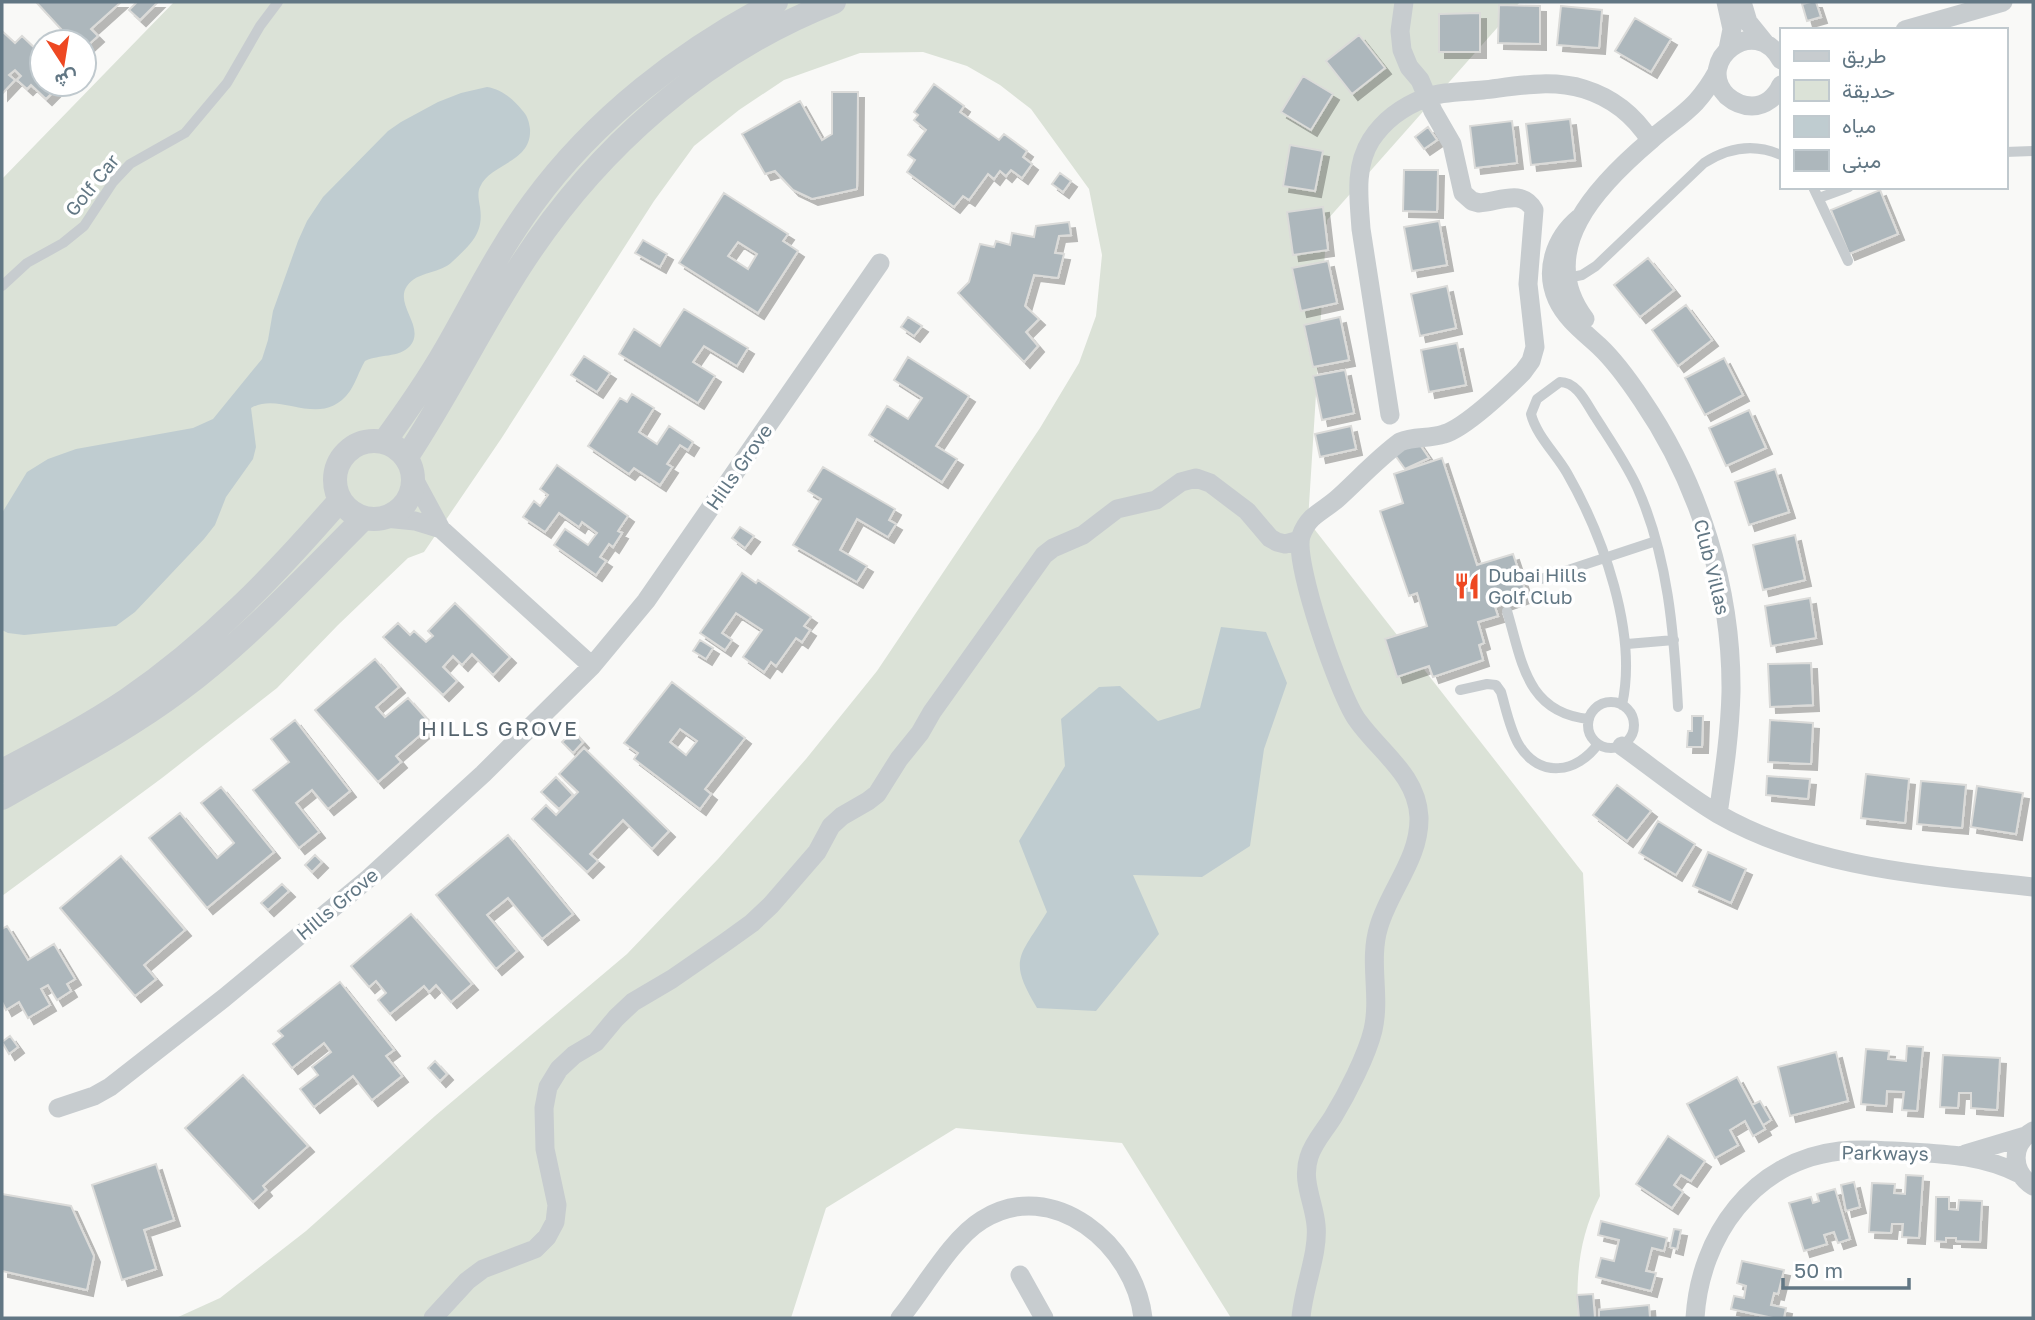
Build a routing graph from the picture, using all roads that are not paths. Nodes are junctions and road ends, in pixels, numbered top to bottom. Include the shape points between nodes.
1 (278, 2) edge
2 (776, 2) edge
3 (834, 2) edge
4 (1404, 2) edge
5 (1726, 2) edge
6 (1742, 2) edge
7 (2003, 2) edge
8 (1912, 28) edge
9 (1728, 49) junction
10 (1775, 50) edge
11 (1717, 72) junction
12 (1780, 87) edge
13 (1427, 97) junction
14 (1729, 98) junction
15 (1687, 111) junction
16 (1650, 140) junction
17 (2033, 150) edge
18 (2007, 152) edge
19 (1780, 155) edge
20 (1814, 189) edge
21 (1844, 189) edge
22 (1819, 198) junction
23 (1848, 261) dead end
24 (880, 263) dead end
25 (1559, 279) junction
26 (1528, 284) junction
27 (2, 286) edge
28 (1390, 415) dead end
29 (384, 442) junction
30 (410, 468) junction
31 (340, 500) junction
32 (375, 518) junction
33 (441, 529) junction
34 (1300, 540) junction
35 (1656, 541) junction
36 (1604, 557) junction
37 (1541, 579) dead end
38 (1507, 611) dead end
39 (1674, 639) junction
40 (1627, 644) junction
41 (592, 666) junction
42 (1460, 690) dead end
43 (1622, 705) junction
44 (1678, 707) dead end
45 (1589, 719) junction
46 (1598, 744) junction
47 (1622, 746) junction
48 (2, 771) edge
49 (2, 798) edge
50 (1718, 814) junction
51 (2033, 887) edge
52 (58, 1108) dead end
53 (2029, 1133) edge
54 (1961, 1155) junction
55 (2027, 1180) edge
56 (1020, 1275) dead end
57 (433, 1318) edge
58 (900, 1318) edge
59 (1044, 1318) edge
60 (1143, 1318) edge
61 (1301, 1318) edge
62 (1695, 1318) edge

1 - 27 lane, Golf Car via 227,83 185,133 130,164 84,226 27,263
2 - 29 street via 666,71 612,115 571,157 500,252 429,378
3 - 30 street via 778,27 694,80 655,110 592,172 521,266
4 - 13 street via 1402,50
5 - 9 street via 1732,29
6 - 10 street via 1748,22
7 - 8 street
9 - 10 street via 1746,41
9 - 11 street
11 - 14 street
11 - 15 street
12 - 14 street via 1757,106
13 - 16 street via 1564,85 1603,96 1637,120
13 - 26 street via 1452,144 1467,198 1479,203 1518,197 1532,205 1536,216
13 - 28 street via 1383,125 1370,141 1358,180 1361,229
14 - 15 street
15 - 16 street, Club Villas
16 - 25 street, Club Villas via 1612,177 1557,244 1552,266
17 - 18 lane
19 - 25 lane via 1754,147 1715,155 1596,266 1582,275
20 - 22 lane
21 - 22 lane
22 - 23 lane
24 - 41 street, Hills Grove via 646,601
25 - 26 street
25 - 50 street, Club Villas via 1600,347 1660,429 1691,490 1713,555 1726,621 1731,689
26 - 34 street via 1535,346 1523,372 1458,428 1400,442 1311,519
29 - 30 street via 393,446
29 - 31 street via 357,445 343,457 335,482
30 - 32 street via 411,494 404,506
30 - 33 street
31 - 32 street via 350,512
31 - 48 street via 266,584 186,656 92,722
32 - 33 street via 415,521
32 - 49 street via 191,682 98,746
33 - 41 street
34 - 57 street via 1286,544 1270,538 1247,511 1196,478 1181,482 1156,500 1117,509 1083,535 1044,555 877,794 831,826 807,865 752,923 633,1002 596,1042 559,1069 548,1087 544,1108 545,1149 557,1205 555,1222 535,1249 483,1269
34 - 61 street via 1307,585 1342,694 1359,723 1405,778 1419,819 1412,854 1375,939 1376,1006 1369,1043 1309,1157 1306,1181 1317,1239
35 - 36 lane
35 - 36 lane via 1623,462 1577,390 1560,382 1537,399 1532,419 1577,492
35 - 39 lane
36 - 37 lane
36 - 40 lane
38 - 45 lane via 1538,696 1555,710
39 - 40 lane
39 - 44 lane
40 - 43 lane
41 - 52 street, Hills Grove via 427,827 225,998 110,1087
42 - 46 lane via 1496,685 1518,744 1544,766 1569,767 1590,755
43 - 45 lane via 1602,704
43 - 47 lane via 1632,715 1634,729
45 - 46 lane via 1588,729
46 - 47 lane
47 - 50 street
50 - 51 street via 1808,852 1853,864
53 - 54 street, Parkways
53 - 55 street via 2017,1150 2017,1166
54 - 55 street, Parkways via 1991,1162
54 - 62 street, Parkways via 1838,1151 1812,1157 1764,1182 1743,1200 1712,1243 1696,1295
56 - 59 street
58 - 60 street via 969,1229 991,1214 1029,1205 1065,1214 1111,1245 1131,1274

